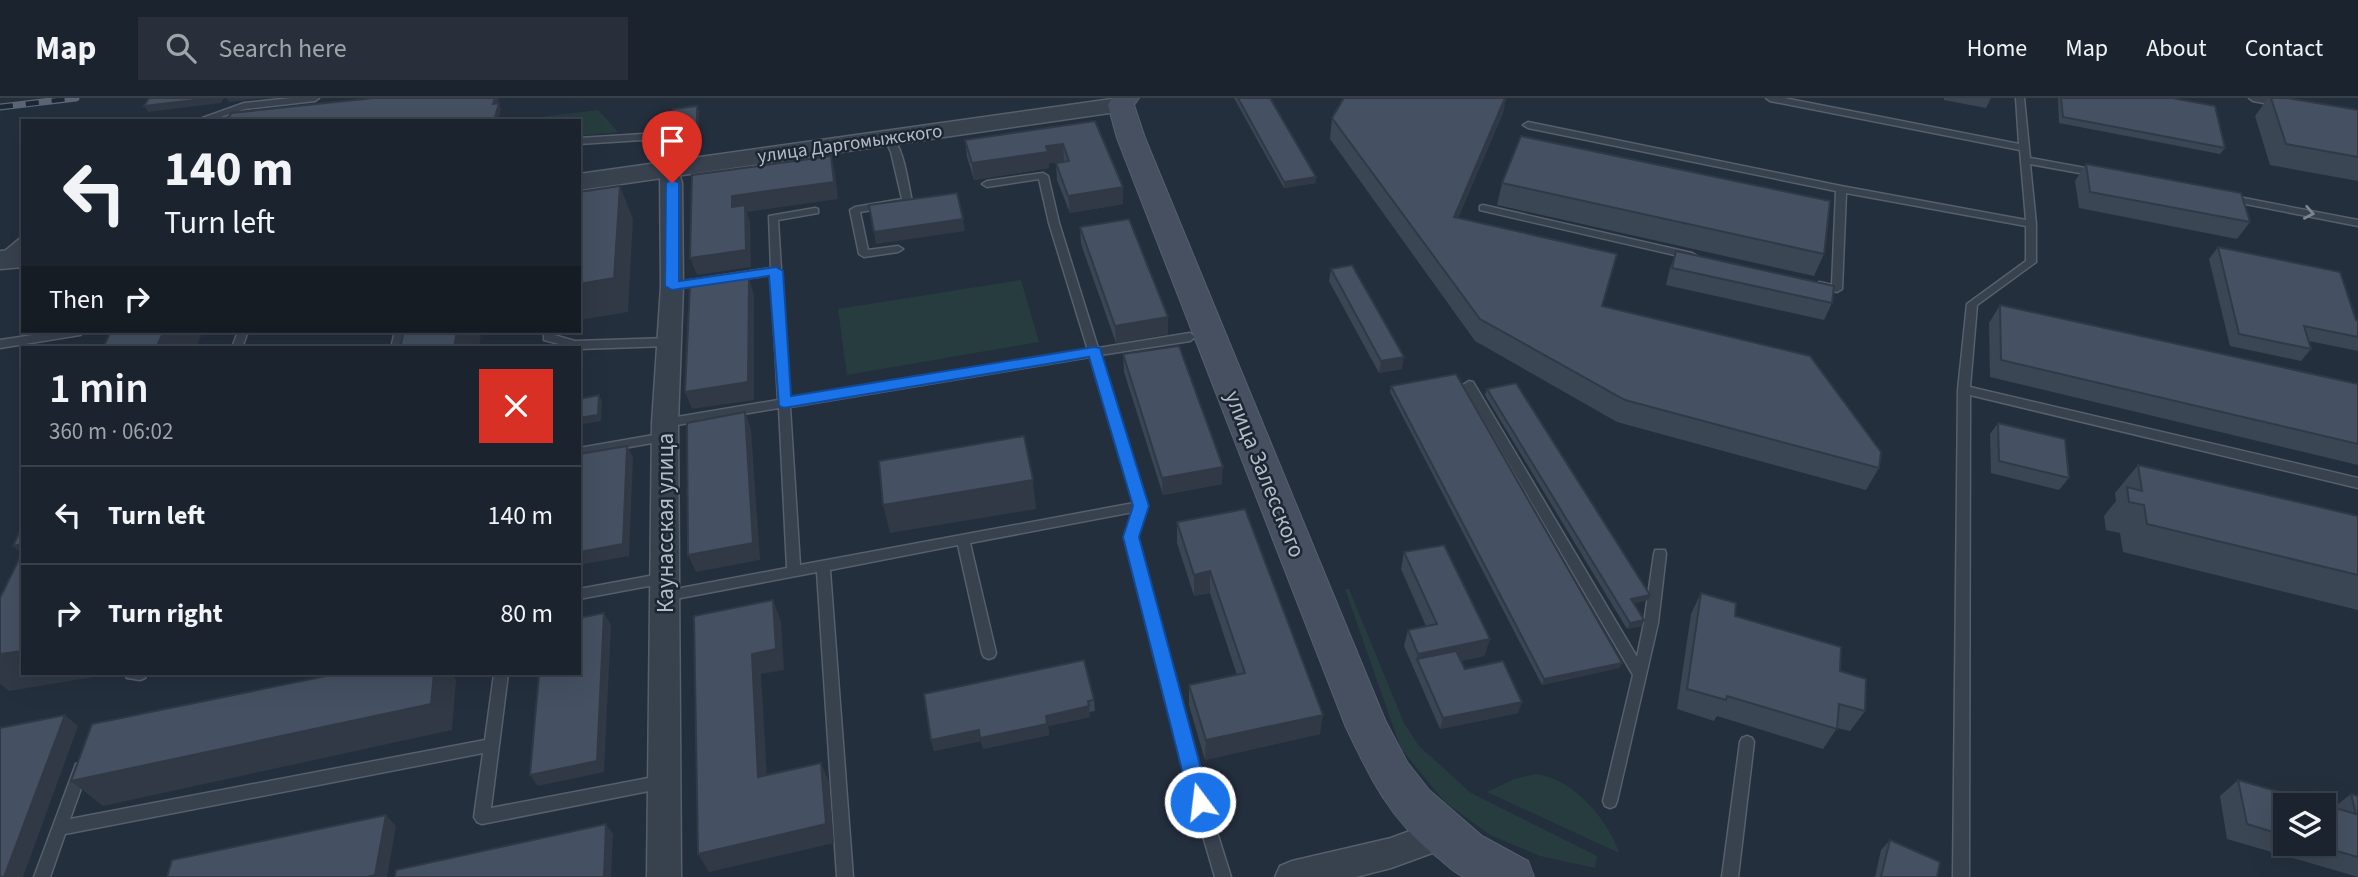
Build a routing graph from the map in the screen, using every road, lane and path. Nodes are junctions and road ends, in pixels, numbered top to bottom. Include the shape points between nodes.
1 (315, 98) edge
2 (1770, 98) edge
3 (2020, 98) edge
4 (2253, 98) edge
5 (1124, 102) edge
6 (2292, 105) edge
7 (204, 119) edge
8 (1528, 125) dead end
9 (890, 139) junction
10 (581, 141) edge
11 (2024, 148) junction
12 (2025, 160) junction
13 (670, 170) junction
14 (2108, 175) edge
15 (581, 182) edge
16 (987, 184) dead end
17 (1841, 189) junction
18 (2218, 196) edge
19 (2259, 204) joint
20 (1483, 208) dead end
21 (815, 211) dead end
22 (2358, 223) edge
23 (2031, 224) junction
24 (21, 241) edge
25 (898, 249) dead end
26 (21, 258) edge
27 (1701, 258) edge
28 (0, 261) edge
29 (776, 271) junction
30 (1810, 283) edge
31 (672, 286) junction
32 (68, 333) edge
33 (548, 333) edge
34 (1190, 337) dead end
35 (668, 342) junction
36 (0, 344) edge
37 (1094, 352) junction
38 (1469, 384) dead end
39 (1964, 390) junction
40 (784, 402) junction
41 (665, 430) junction
42 (581, 451) edge
43 (2358, 483) edge
44 (1141, 506) junction
45 (963, 539) junction
46 (1660, 554) dead end
47 (823, 566) junction
48 (794, 571) junction
49 (665, 587) junction
50 (581, 594) edge
51 (989, 653) dead end
52 (501, 675) edge
53 (1640, 675) junction
54 (1747, 742) dead end
55 (491, 745) junction
56 (88, 750) edge
57 (664, 782) junction
58 (1610, 801) dead end
59 (60, 828) junction
60 (1442, 834) junction
61 (1503, 875) edge
62 (42, 877) edge
63 (664, 877) edge
64 (845, 877) edge
65 (1223, 877) edge
66 (1292, 877) edge
67 (1730, 877) edge
68 (1961, 877) edge

1 - 7 lane via 244,106
2 - 11 lane
3 - 11 lane
4 - 6 lane
5 - 9 street, улица Даргомыжского
5 - 60 main road, улица Залесского via 1131,138 1366,725 1400,789
8 - 17 lane
9 - 13 street, улица Даргомыжского
9 - 25 lane via 907,201 855,210 864,254
10 - 13 lane via 643,137 661,144
11 - 12 lane
12 - 14 lane
12 - 23 lane
13 - 15 street, улица Даргомыжского
13 - 31 street, Каунасская улица
16 - 37 lane via 1043,176
17 - 23 lane
17 - 30 lane via 1837,289
18 - 19 lane
19 -> 22 lane
20 - 27 lane
21 - 29 lane via 773,218
23 - 39 lane via 2031,262 1972,304
24 - 28 lane
26 - 28 street
29 - 31 lane
29 - 40 lane
31 - 35 street, Каунасская улица
32 - 36 lane
33 - 35 lane via 548,337 575,345
34 - 37 lane
35 - 41 street, Каунасская улица
37 - 40 lane
37 - 44 lane
38 - 53 lane
39 - 43 lane
39 - 68 lane
40 - 41 lane
40 - 48 lane
41 - 42 lane
41 - 49 street, Каунасская улица
44 - 45 lane
44 - 65 lane via 1131,537
45 - 47 lane
45 - 51 lane
46 - 53 lane
47 - 48 lane
47 - 64 lane
48 - 49 lane
49 - 50 lane
49 - 57 street, Каунасская улица
52 - 55 lane
53 - 58 lane
54 - 67 lane
55 - 57 lane via 482,817
55 - 59 lane
56 - 59 lane
57 - 63 street, Каунасская улица
59 - 62 lane
60 - 61 main road, улица Залесского
60 - 66 street via 1391,853

